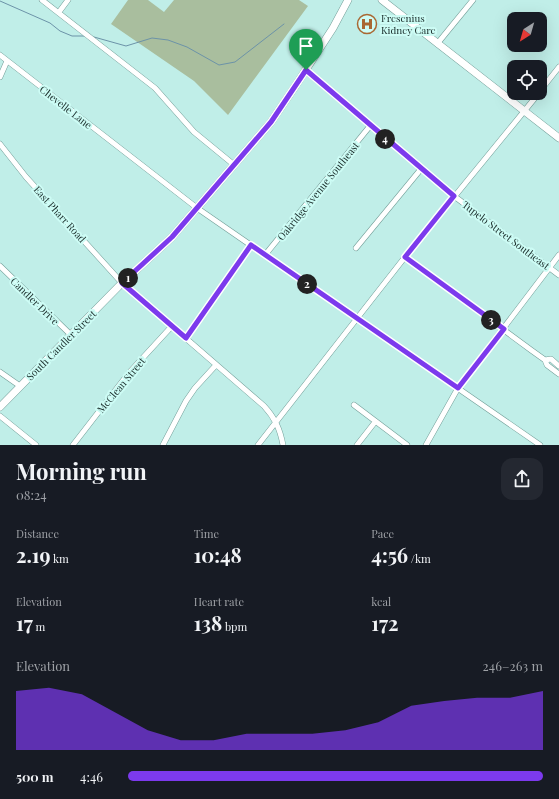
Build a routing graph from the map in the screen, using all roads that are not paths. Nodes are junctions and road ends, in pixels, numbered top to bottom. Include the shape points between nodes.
1 (42, 0) edge
2 (68, 0) edge
3 (348, 0) edge
4 (382, 0) edge
5 (473, 0) edge
6 (59, 12) junction
7 (437, 44) junction
8 (0, 55) edge
9 (7, 60) junction
10 (559, 67) edge
11 (306, 70) junction
12 (0, 77) edge
13 (547, 82) edge
14 (533, 100) edge
15 (524, 111) junction
16 (370, 126) junction
17 (559, 138) edge
18 (0, 144) edge
19 (233, 164) junction
20 (421, 169) junction
21 (454, 196) junction
22 (197, 208) junction
23 (251, 245) junction
24 (356, 248) dead end
25 (265, 255) junction
26 (559, 255) edge
27 (405, 257) junction
28 (0, 266) edge
29 (550, 268) junction
30 (559, 275) edge
31 (122, 283) junction
32 (357, 319) junction
33 (172, 326) junction
34 (504, 329) junction
35 (70, 335) junction
36 (186, 338) junction
37 (545, 360) junction
38 (216, 365) junction
39 (559, 366) edge
40 (0, 372) edge
41 (559, 374) edge
42 (20, 386) junction
43 (458, 388) junction
44 (354, 405) dead end
45 (0, 407) edge
46 (0, 416) edge
47 (276, 420) junction
48 (375, 422) junction
49 (36, 445) edge
50 (73, 445) edge
51 (163, 445) edge
52 (258, 445) edge
53 (283, 445) edge
54 (357, 445) edge
55 (407, 445) edge
56 (426, 445) edge
57 (540, 445) edge

1 - 6 street
2 - 6 street
3 - 11 main road, South Candler Street
4 - 7 main road
5 - 7 street
6 - 19 street via 155,88 194,132
7 - 15 main road
8 - 9 street, Chevelle Lane
9 - 12 street
9 - 22 street, Chevelle Lane
10 - 13 street
11 - 16 street, Tupelo Street Southeast
11 - 19 main road, South Candler Street via 271,122
14 - 15 street
15 - 17 main road
15 - 21 street
16 - 20 street, Tupelo Street Southeast
16 - 25 street, Oakridge Avenue Southeast
18 - 31 street, East Pharr Road via 35,187
19 - 22 main road, South Candler Street
20 - 21 street, Tupelo Street Southeast
20 - 24 street
21 - 27 street
21 - 29 street, Tupelo Street Southeast
22 - 23 street, Chevelle Lane
22 - 31 main road, South Candler Street via 172,237
23 - 25 street, Chevelle Lane
23 - 36 street
25 - 32 street, Chevelle Lane
26 - 29 street
27 - 32 street
27 - 34 street
28 - 35 street, Candler Drive
29 - 30 street, Tupelo Street Southeast
29 - 34 street
31 - 33 street, East Pharr Road
31 - 35 main road, South Candler Street
32 - 43 street, Chevelle Lane
32 - 47 street
33 - 36 street, East Pharr Road
33 - 50 street, McClean Street via 128,374
34 - 37 street
34 - 43 street
35 - 42 main road, South Candler Street
36 - 38 street, East Pharr Road
37 - 39 street via 550,359
37 - 41 street via 547,365
38 - 47 street, East Pharr Road via 264,406
38 - 51 street via 194,388
40 - 42 street
42 - 45 main road, South Candler Street
43 - 56 street
43 - 57 street, Chevelle Lane
44 - 48 street
46 - 49 street
47 - 52 street
47 - 53 street
48 - 54 street
48 - 55 street

